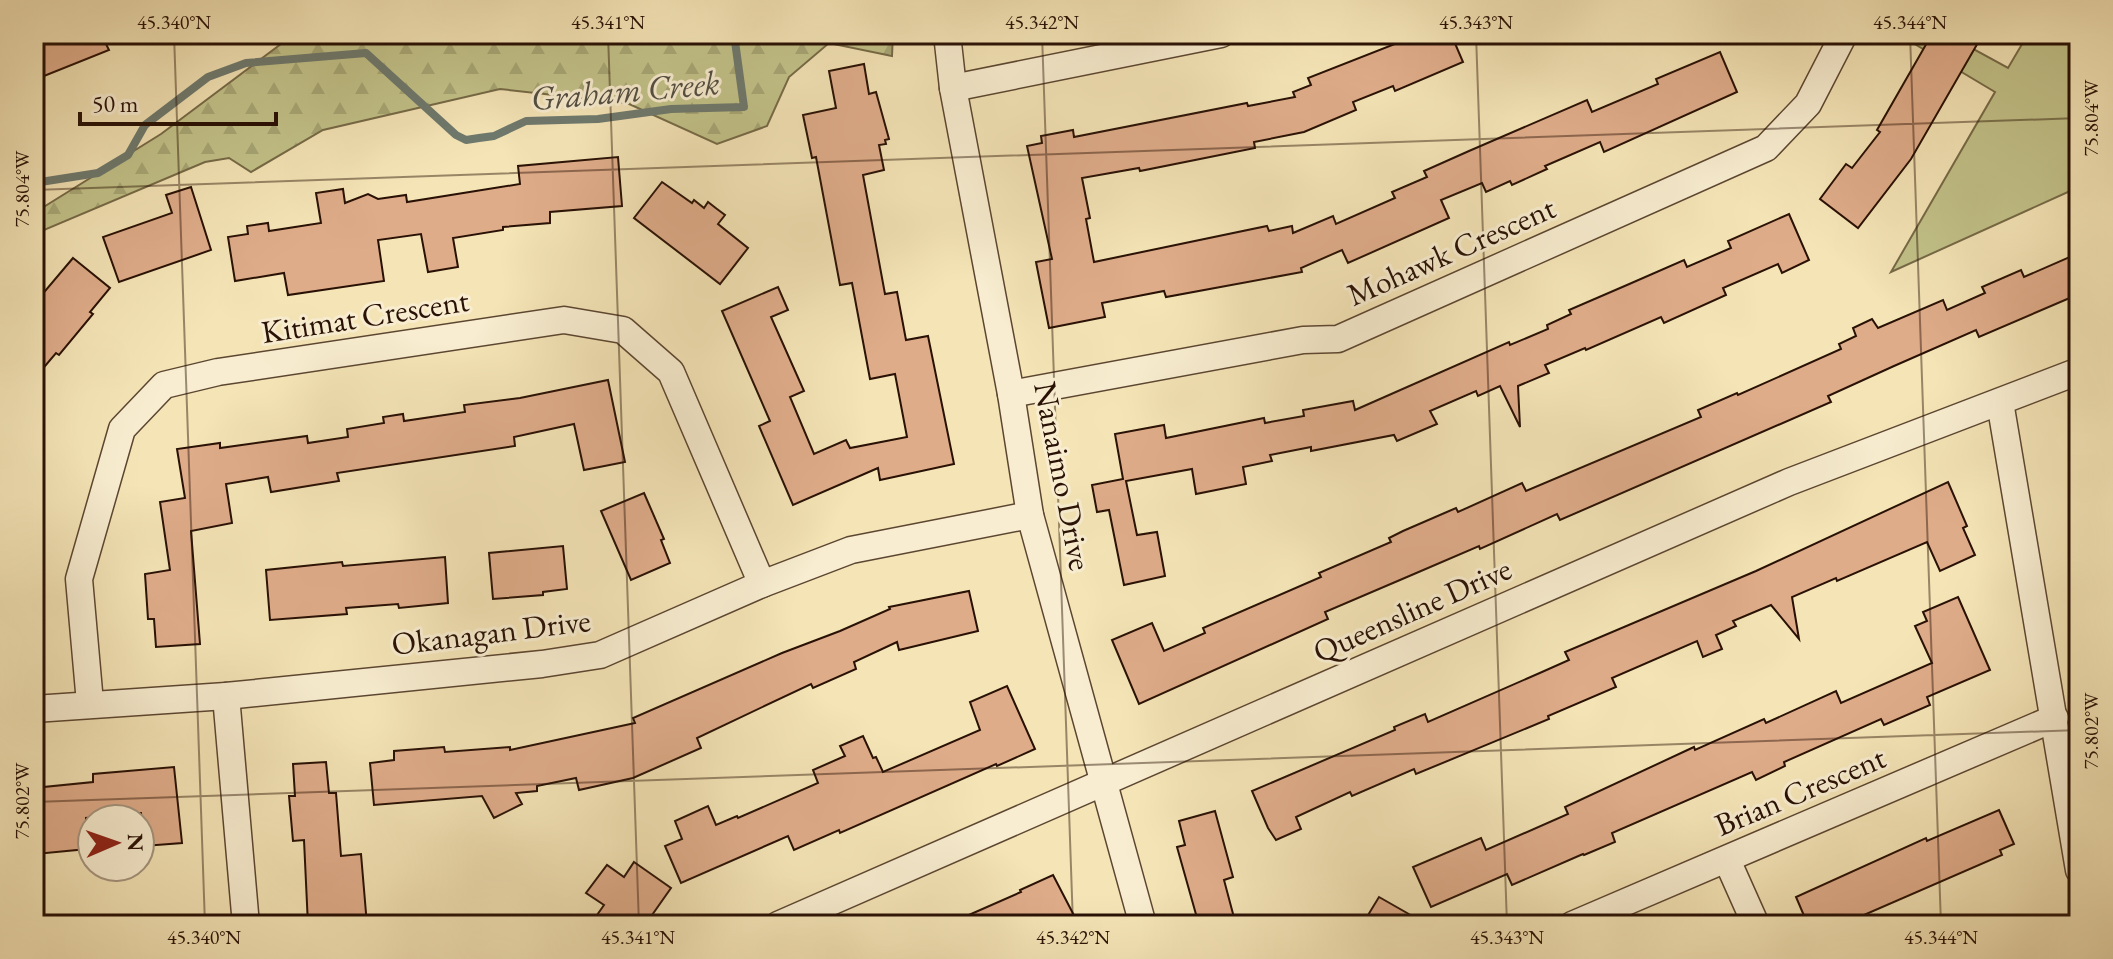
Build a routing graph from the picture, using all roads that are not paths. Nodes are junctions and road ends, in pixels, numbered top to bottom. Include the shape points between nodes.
1 (947, 34) edge
2 (1221, 34) edge
3 (1844, 34) edge
4 (953, 88) junction
5 (2079, 371) edge
6 (1011, 394) junction
7 (2000, 402) junction
8 (1030, 515) junction
9 (762, 584) junction
10 (226, 696) junction
11 (90, 703) junction
12 (34, 709) edge
13 (2055, 718) junction
14 (1104, 782) junction
15 (1727, 860) junction
16 (2079, 870) edge
17 (246, 925) edge
18 (778, 925) edge
19 (1143, 925) edge
20 (1572, 925) edge
21 (1756, 925) edge

1 - 4 street, Nanaimo Drive
2 - 4 street
3 - 6 street, Mohawk Crescent via 1808,104 1766,148 1338,339 1303,340
4 - 6 street, Nanaimo Drive
5 - 7 street, Queensline Drive
6 - 8 street, Nanaimo Drive
7 - 13 street
7 - 14 street, Queensline Drive via 1789,482
8 - 9 street, Okanagan Drive via 851,550
8 - 14 street, Nanaimo Drive
9 - 10 street, Okanagan Drive via 600,655
9 - 11 street, Kitimat Crescent via 671,372 623,330 564,320 218,372 164,385 122,429 79,579
10 - 11 street, Okanagan Drive
10 - 17 street
11 - 12 street, Okanagan Drive
13 - 15 street, Brian Crescent
13 - 16 street
14 - 18 street, Queensline Drive
14 - 19 street, Nanaimo Drive
15 - 20 street, Brian Crescent
15 - 21 street

